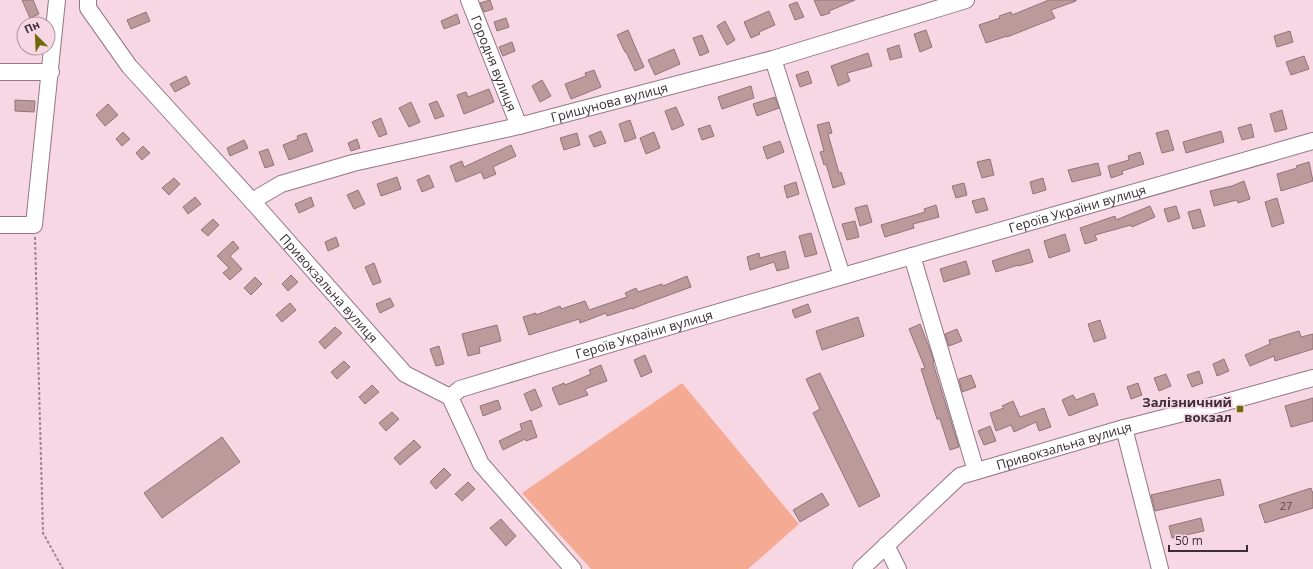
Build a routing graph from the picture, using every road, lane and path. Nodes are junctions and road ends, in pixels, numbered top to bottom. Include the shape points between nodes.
1 (58, 0) edge
2 (88, 0) edge
3 (469, 0) edge
4 (966, 0) edge
5 (772, 59) junction
6 (0, 72) edge
7 (51, 72) junction
8 (519, 126) junction
9 (1313, 141) edge
10 (252, 201) junction
11 (0, 225) edge
12 (34, 225) junction
13 (912, 256) junction
14 (842, 276) junction
15 (1313, 378) edge
16 (450, 397) junction
17 (1124, 428) junction
18 (976, 471) junction
19 (886, 545) junction
20 (63, 569) edge
21 (572, 569) edge
22 (860, 569) edge
23 (898, 569) edge
24 (1160, 569) edge

1 - 7 street
2 - 10 street, Привокзальна вулиця via 88,8 129,66
3 - 8 street, Городня вулиця
4 - 5 street, Гришунова вулиця
5 - 8 street, Гришунова вулиця
5 - 14 street
6 - 7 street
7 - 12 street
8 - 10 street, Гришунова вулиця via 353,163 281,184
9 - 13 street, Героїв України вулиця
10 - 16 street, Привокзальна вулиця via 405,374
11 - 12 street
12 - 20 path via 43,533
13 - 14 street, Героїв України вулиця
13 - 18 street
14 - 16 street, Героїв України вулиця via 460,389
15 - 17 street, Привокзальна вулиця
16 - 21 street via 481,464
17 - 18 street, Привокзальна вулиця
17 - 24 street
18 - 19 street, Привокзальна вулиця via 960,476
19 - 22 street, Привокзальна вулиця
19 - 23 street

